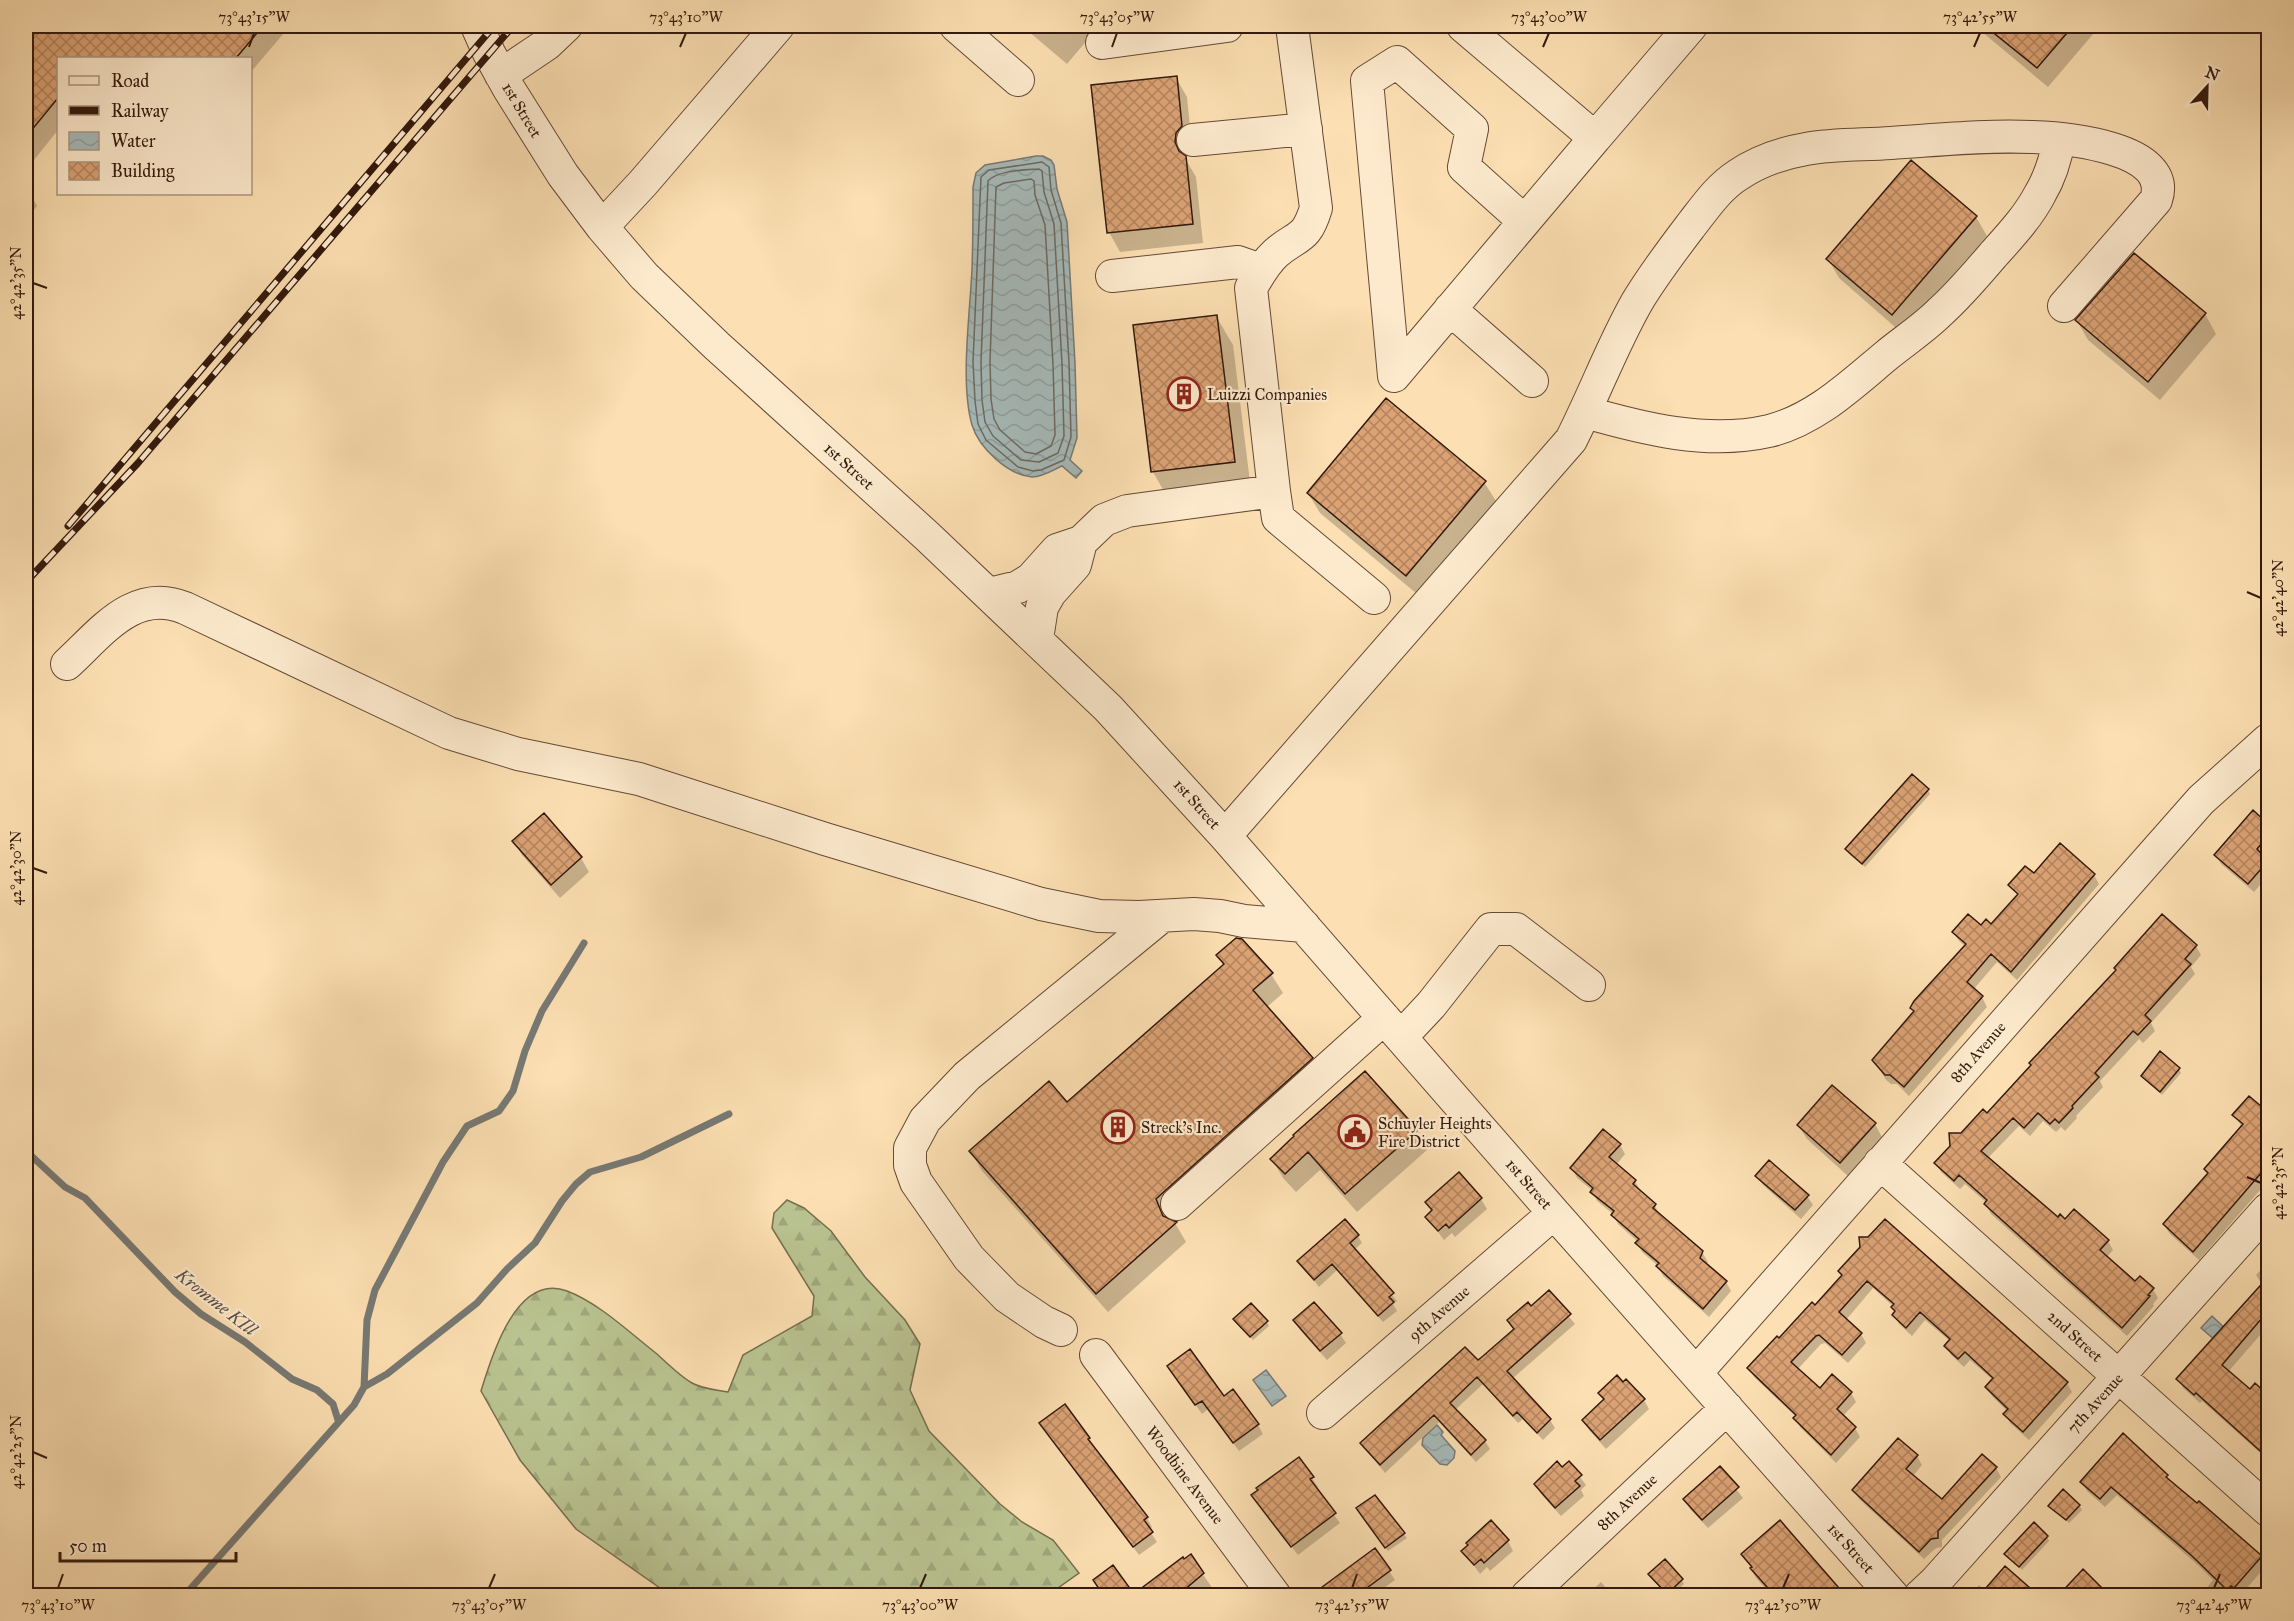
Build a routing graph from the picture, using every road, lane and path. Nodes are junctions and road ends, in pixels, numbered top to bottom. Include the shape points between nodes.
1 (566, 26) edge
2 (778, 26) edge
3 (956, 26) edge
4 (1223, 26) edge
5 (1293, 26) edge
6 (1463, 26) edge
7 (1691, 26) edge
8 (480, 32) edge
9 (1102, 43) dead end
10 (501, 75) junction
11 (1018, 80) dead end
12 (1306, 129) junction
13 (1595, 138) junction
14 (2059, 139) junction
15 (1193, 140) dead end
16 (1524, 221) junction
17 (602, 227) junction
18 (1261, 270) junction
19 (1112, 276) dead end
20 (2064, 306) dead end
21 (1450, 309) junction
22 (1532, 381) dead end
23 (1585, 412) junction
24 (1274, 491) junction
25 (1081, 542) junction
26 (989, 594) junction
27 (1374, 598) dead end
28 (1037, 639) junction
29 (68, 664) dead end
30 (2267, 743) edge
31 (1225, 836) junction
32 (1162, 916) junction
33 (1304, 926) junction
34 (1589, 985) dead end
35 (1392, 1027) junction
36 (1880, 1163) junction
37 (1177, 1204) dead end
38 (2268, 1209) edge
39 (1554, 1213) junction
40 (1061, 1330) dead end
41 (1096, 1355) dead end
42 (1696, 1373) junction
43 (2119, 1376) junction
44 (1727, 1408) junction
45 (1323, 1413) dead end
46 (2268, 1510) edge
47 (1275, 1596) edge
48 (1527, 1596) edge
49 (1893, 1596) edge
50 (1920, 1596) edge

1 - 10 street
2 - 17 street
3 - 11 street
4 - 9 street
5 - 12 street
6 - 13 street
7 - 13 street
8 - 10 street, 1st Street
10 - 17 street, 1st Street
12 - 15 street
12 - 18 street via 1314,217 1311,226
13 - 16 street
14 - 20 street via 2127,154 2151,170 2158,188 2152,206
14 - 23 street via 2040,195 1965,288 1939,314 1817,410 1770,430 1706,436
14 - 23 street via 1956,139 1806,149 1738,174 1721,188 1638,300
16 - 21 street
16 - 21 street via 1464,167 1472,129 1464,121 1397,63 1367,81 1394,376
17 - 26 street, 1st Street via 676,309
18 - 19 street via 1238,262
18 - 24 street via 1251,288
21 - 22 street
23 - 31 street via 1571,440
24 - 25 street via 1126,511 1104,520
24 - 27 street via 1278,518
25 - 26 street via 1058,550 1018,587
25 - 28 street via 1075,565 1042,607
26 - 28 street, 1st Street
28 - 31 street, 1st Street via 1108,708
29 - 32 street via 120,616 148,603 169,602 440,729 488,746 639,779 1072,912
30 - 36 street, 8th Avenue via 2201,800
31 - 33 street, 1st Street
32 - 33 street via 1194,914
32 - 40 street via 967,1076 925,1120 910,1148 916,1182 969,1258 1007,1297
33 - 35 street, 1st Street
34 - 35 street via 1516,929 1491,928 1438,996
35 - 37 street
35 - 39 street, 1st Street
36 - 42 street, 8th Avenue
36 - 43 street, 2nd Street
38 - 43 street, 7th Avenue
39 - 42 street, 1st Street
39 - 45 street, 9th Avenue
41 - 47 street, Woodbine Avenue
42 - 44 street, 1st Street
43 - 46 street, 2nd Street
43 - 50 street, 7th Avenue
44 - 48 street, 8th Avenue
44 - 49 street, 1st Street

